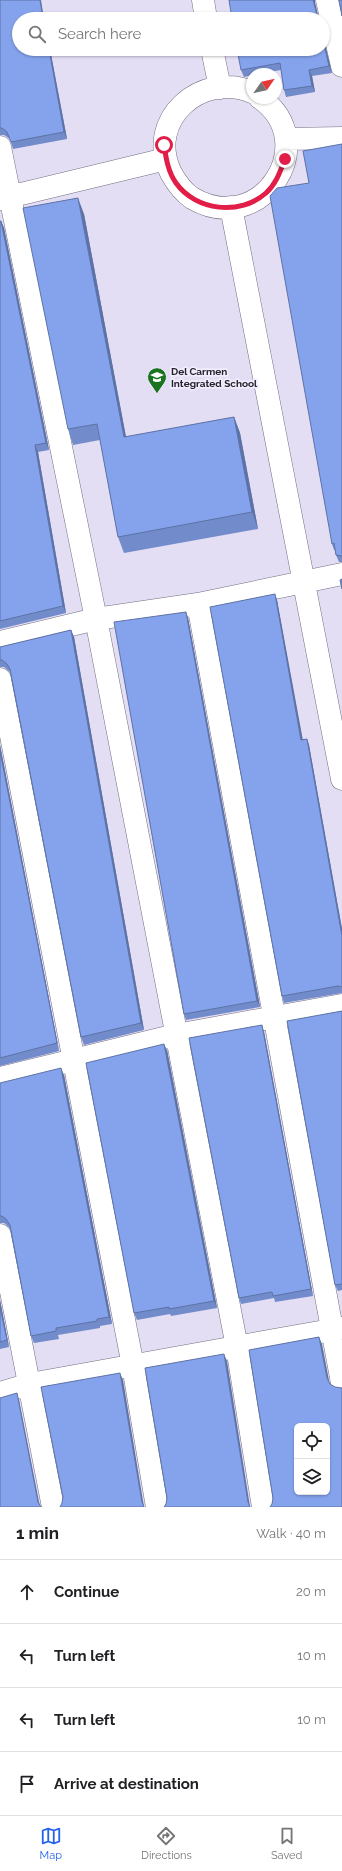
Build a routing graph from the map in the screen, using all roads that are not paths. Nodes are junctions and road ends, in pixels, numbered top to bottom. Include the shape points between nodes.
1 (203, 0) edge
2 (327, 0) edge
3 (205, 12) edge
4 (330, 12) edge
5 (330, 13) edge
6 (213, 56) edge
7 (342, 66) edge
8 (220, 88) junction
9 (246, 90) edge
10 (269, 104) edge
11 (342, 138) edge
12 (286, 139) junction
13 (0, 147) edge
14 (166, 159) junction
15 (5, 198) edge
16 (231, 207) junction
17 (342, 574) edge
18 (304, 582) junction
19 (198, 604) junction
20 (96, 619) junction
21 (0, 642) edge
22 (0, 679) edge
23 (342, 779) edge
24 (342, 1005) edge
25 (276, 1017) junction
26 (176, 1035) junction
27 (74, 1060) junction
28 (0, 1078) edge
29 (0, 1235) edge
30 (337, 1328) edge
31 (237, 1346) junction
32 (133, 1366) junction
33 (342, 1383) edge
34 (30, 1384) junction
35 (0, 1392) edge
36 (53, 1507) edge
37 (157, 1507) edge
38 (263, 1507) edge

1 - 3 street
2 - 4 street
5 - 7 street
6 - 8 street
8 - 9 street via 232,86
8 - 14 street via 194,95 178,108 168,125 164,145
10 - 12 street via 280,119
11 - 12 street
12 - 16 street via 285,159 278,178 266,193 248,204
13 - 15 street
14 - 15 street
14 - 16 street via 176,183 191,197 209,206
15 - 20 street
16 - 18 street
17 - 18 street
18 - 19 street
18 - 23 street
19 - 20 street
19 - 25 street
20 - 21 street
20 - 26 street
22 - 27 street
24 - 25 street
25 - 26 street
25 - 30 street
26 - 27 street
26 - 31 street
27 - 28 street
27 - 32 street
29 - 34 street
30 - 31 street
30 - 33 street
31 - 32 street
31 - 38 street
32 - 34 street
32 - 37 street
34 - 35 street
34 - 36 street

